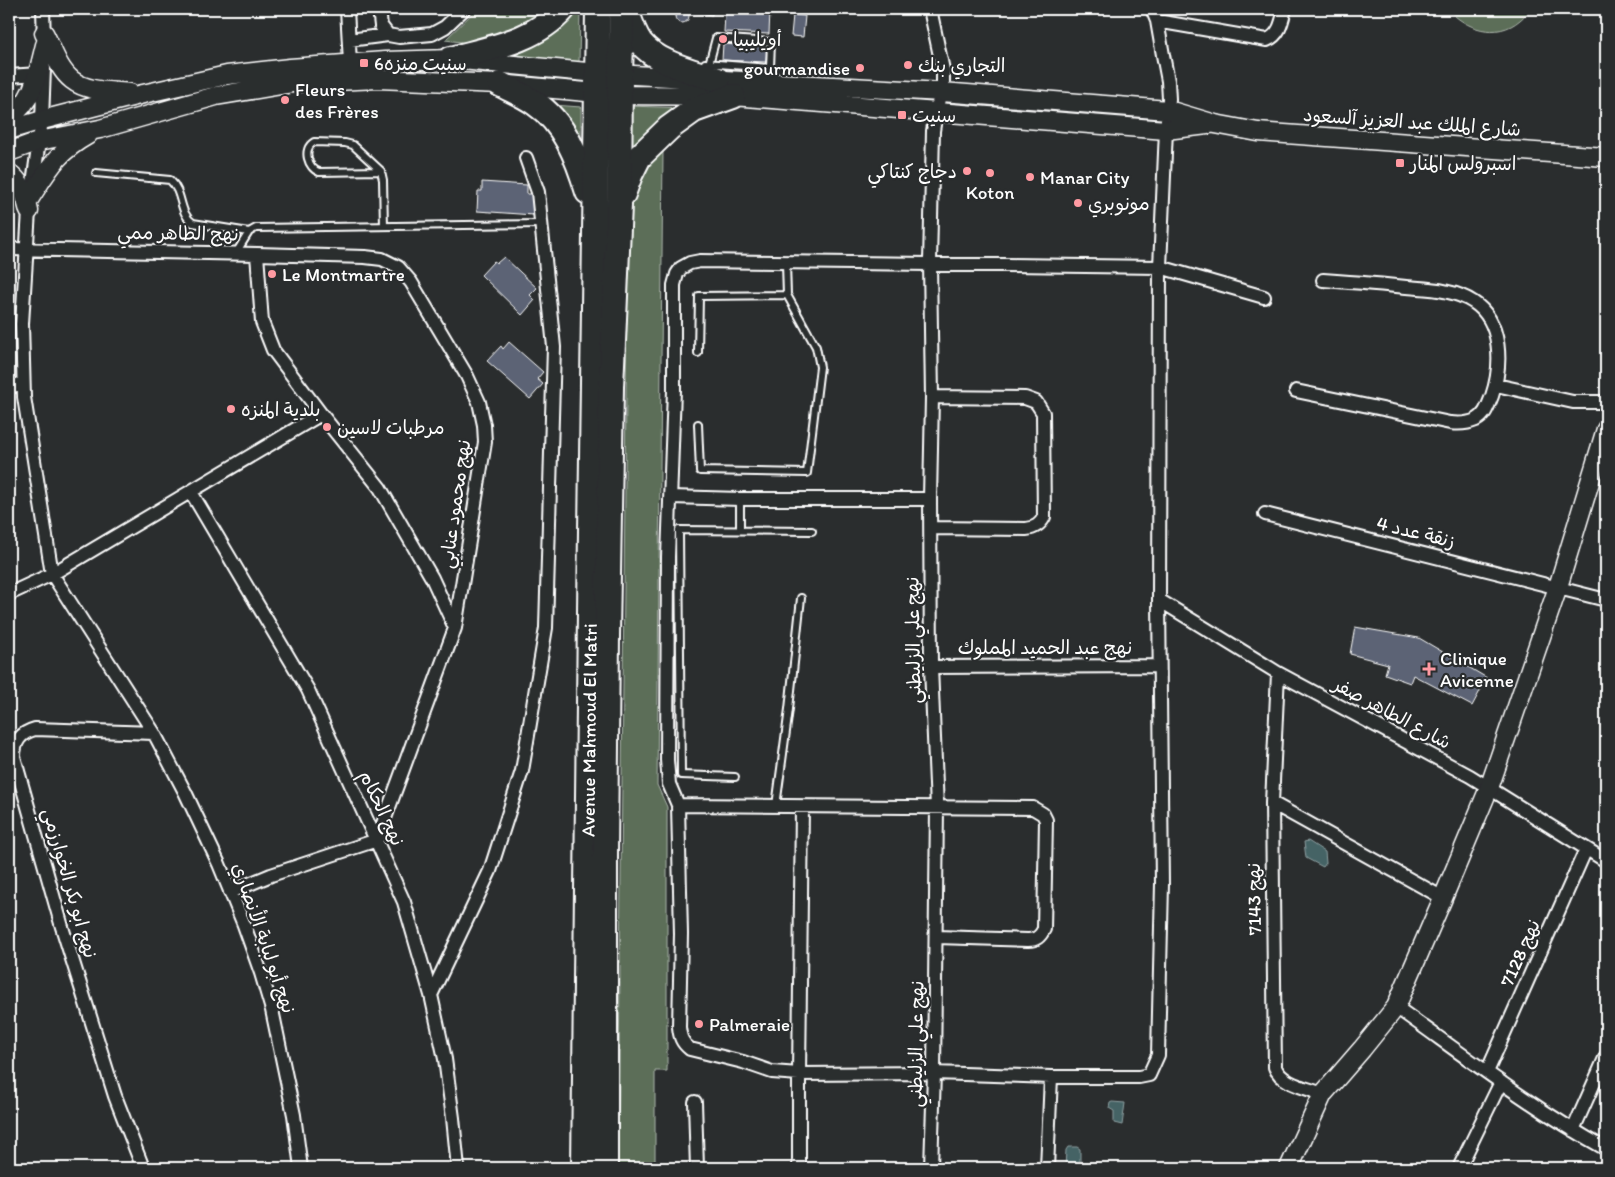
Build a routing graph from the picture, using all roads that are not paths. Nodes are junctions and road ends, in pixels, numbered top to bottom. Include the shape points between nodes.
1 (43, 9) edge
2 (347, 9) edge
3 (379, 9) edge
4 (464, 9) edge
5 (563, 9) edge
6 (598, 9) edge
7 (624, 9) edge
8 (930, 9) edge
9 (1285, 9) edge
10 (1154, 15) edge
11 (388, 35) junction
12 (44, 39) junction
13 (349, 40) junction
14 (451, 59) junction
15 (701, 63) dead end
16 (350, 64) junction
17 (770, 68) junction
18 (38, 74) junction
19 (9, 76) edge
20 (720, 80) junction
21 (608, 83) junction
22 (500, 84) junction
23 (779, 84) junction
24 (942, 92) junction
25 (143, 94) junction
26 (1168, 110) junction
27 (936, 112) junction
28 (9, 118) edge
29 (42, 120) junction
30 (1215, 124) junction
31 (100, 129) junction
32 (9, 130) edge
33 (1166, 130) junction
34 (39, 141) junction
35 (9, 152) edge
36 (1606, 157) edge
37 (526, 158) dead end
38 (381, 171) junction
39 (9, 173) edge
40 (96, 173) dead end
41 (29, 205) junction
42 (619, 205) junction
43 (594, 214) junction
44 (542, 224) junction
45 (384, 226) junction
46 (249, 232) junction
47 (9, 249) edge
48 (26, 250) junction
49 (236, 253) junction
50 (257, 254) junction
51 (786, 263) junction
52 (930, 263) junction
53 (1160, 267) junction
54 (1323, 280) dead end
55 (787, 295) junction
56 (1264, 297) dead end
57 (698, 353) dead end
58 (23, 383) junction
59 (1496, 385) junction
60 (9, 387) edge
61 (1296, 391) dead end
62 (932, 397) junction
63 (1606, 402) edge
64 (321, 414) junction
65 (698, 424) dead end
66 (1606, 429) edge
67 (191, 492) junction
68 (671, 497) junction
69 (740, 499) junction
70 (930, 499) junction
71 (1265, 514) dead end
72 (931, 528) junction
73 (740, 530) junction
74 (812, 531) dead end
75 (52, 574) junction
76 (1558, 587) junction
77 (9, 594) edge
78 (801, 598) dead end
79 (1158, 600) junction
80 (1606, 600) edge
81 (455, 628) junction
82 (931, 666) junction
83 (1159, 666) junction
84 (1278, 673) junction
85 (154, 733) junction
86 (15, 736) edge
87 (734, 778) dead end
88 (1489, 788) junction
89 (1272, 803) junction
90 (678, 805) junction
91 (776, 806) junction
92 (802, 807) junction
93 (937, 808) junction
94 (376, 840) junction
95 (1586, 849) junction
96 (1606, 861) edge
97 (230, 892) junction
98 (1443, 898) junction
99 (937, 937) junction
100 (431, 995) junction
101 (1396, 1007) junction
102 (1606, 1056) edge
103 (1487, 1072) junction
104 (934, 1073) junction
105 (799, 1074) junction
106 (1052, 1077) junction
107 (1501, 1082) junction
108 (1323, 1094) junction
109 (696, 1102) dead end
110 (1573, 1130) junction
111 (1606, 1149) edge
112 (799, 1163) dead end
113 (143, 1168) edge
114 (301, 1168) edge
115 (458, 1168) edge
116 (584, 1168) edge
117 (605, 1168) edge
118 (697, 1168) edge
119 (931, 1168) edge
120 (1047, 1168) edge
121 (1289, 1168) edge
122 (1459, 1168) edge

1 - 12 street
2 - 13 street
3 - 11 street via 381,26
4 - 11 street via 432,34
5 - 14 highway via 531,35
6 - 21 highway
7 - 20 highway via 639,40 650,52
7 - 21 highway
8 - 24 street, نهج علي الزليطني via 943,70
9 - 10 street via 1277,33 1267,40
10 - 26 street via 1168,81
11 - 13 street
12 - 18 main road
12 - 25 main road via 73,81 94,89
12 - 29 street
13 - 16 street
14 - 16 main road
14 - 21 main road
15 - 20 lane
16 - 25 main road via 227,75
17 - 20 lane
17 - 20 lane via 771,42 716,38
17 - 23 lane
18 - 19 street
18 - 28 main road via 30,96
20 - 21 main road
20 - 23 main road
20 - 27 main road
20 - 42 highway via 694,110 648,148 634,166
21 - 22 main road
21 - 42 highway, Avenue Mahmoud El Matri
21 - 43 highway, Avenue Mahmoud El Matri
22 - 31 main road via 378,79 293,83 216,96
22 - 43 highway via 535,102 560,128 581,168
23 - 24 main road
24 - 26 main road
24 - 27 street, نهج علي الزليطني
25 - 29 main road
26 - 30 main road
26 - 33 street
27 - 33 main road
27 - 52 street, نهج علي الزليطني
29 - 32 main road
29 - 34 street
30 - 33 main road
30 - 36 main road, شارع الملك عبد العزيز آلسعود via 1305,136
31 - 34 main road
31 - 41 main road via 59,156
33 - 53 street
34 - 35 main road
34 - 41 street
37 - 44 street via 538,192
38 - 38 lane via 319,172 310,166 308,150 314,142 353,145
38 - 45 lane
39 - 41 main road via 17,179
40 - 46 lane via 170,180 177,186 187,218 193,223
41 - 48 street
42 - 117 highway, Avenue Mahmoud El Matri via 611,387
43 - 116 highway, Avenue Mahmoud El Matri
44 - 45 lane
44 - 100 street via 554,347 546,628 522,771 490,871
45 - 46 lane via 256,228
46 - 49 lane
47 - 48 street, نهج الطاهر ممي
48 - 49 street, نهج الطاهر ممي
48 - 58 street
49 - 50 street, نهج الطاهر ممي
50 - 64 street, نهج الطاهر ممي via 262,322 282,363
50 - 81 street, نهج محمود عنابي via 365,257 382,259 398,267 411,282 467,376 479,402 485,442
51 - 52 street
51 - 55 lane
51 - 68 street via 700,261 681,268 677,274 674,285
52 - 53 street
52 - 62 street, نهج علي الزليطني
53 - 56 street
53 - 79 street
54 - 59 street via 1433,290 1454,293 1470,300 1485,312 1494,329 1499,362
55 - 57 lane via 699,296
55 - 65 lane via 816,347 820,367 807,473 700,471
58 - 60 street
58 - 75 street
59 - 61 street via 1486,411 1477,420 1463,424
59 - 63 street via 1573,402
62 - 70 street, نهج علي الزليطني
62 - 72 street via 1025,398 1036,402 1043,413 1044,517 1034,528 1026,529
64 - 67 street
64 - 81 street, نهج الطاهر ممي via 380,488 432,578
66 - 76 main road
67 - 75 street
67 - 94 street, نهج الحكام via 308,690
68 - 69 street
68 - 90 street via 667,760 669,784
69 - 70 street
69 - 73 lane
70 - 72 street, نهج علي الزليطني
71 - 76 street, زنقة عدد 4
72 - 82 street, نهج علي الزليطني
73 - 74 lane
73 - 87 lane via 679,530 681,775
75 - 77 street
75 - 85 street, نهج أبو لبابة الأنصاري
76 - 80 street, زنقة عدد 4
76 - 88 main road
78 - 91 lane
79 - 83 street
79 - 84 street, شارع الطاهر صفر
81 - 94 street, نهج محمود عنابي
82 - 83 street, نهج عبد الحميد المملوك
82 - 93 street, نهج علي الزليطني
83 - 106 street via 1162,884 1158,1055 1149,1074 1139,1078
84 - 88 street, شارع الطاهر صفر
84 - 89 street, نهج 7143
85 - 86 street, نهج ابو بكر الخوارزمي via 35,729
85 - 97 street, نهج أبو لبابة الأنصاري via 185,792
86 - 113 street, نهج ابو بكر الخوارزمي via 14,757 62,927 115,1096
88 - 95 street, شارع الطاهر صفر
88 - 98 main road
89 - 98 street
89 - 108 street, نهج 7143 via 1275,1067 1283,1079
90 - 91 street
90 - 105 street via 680,1035 684,1044 690,1049 772,1072
91 - 92 street
92 - 93 street
92 - 105 street
93 - 99 street, نهج علي الزليطني
93 - 99 street via 1033,808 1039,810 1046,820 1044,929 1041,934 1034,940
94 - 97 street
94 - 100 street, نهج الحكام via 404,902
95 - 96 street, شارع الطاهر صفر
95 - 103 street, نهج 7128
97 - 114 street, نهج أبو لبابة الأنصاري via 261,973 274,1018 294,1114
98 - 101 main road
99 - 104 street, نهج علي الزليطني
100 - 115 street, نهج الحكام via 445,1059
101 - 103 street
101 - 108 main road
102 - 110 street
103 - 107 street
104 - 105 street
104 - 106 street
104 - 119 street, نهج علي الزليطني
105 - 112 street
106 - 120 street
107 - 110 street
107 - 122 street
108 - 121 main road
109 - 118 street
110 - 111 street

